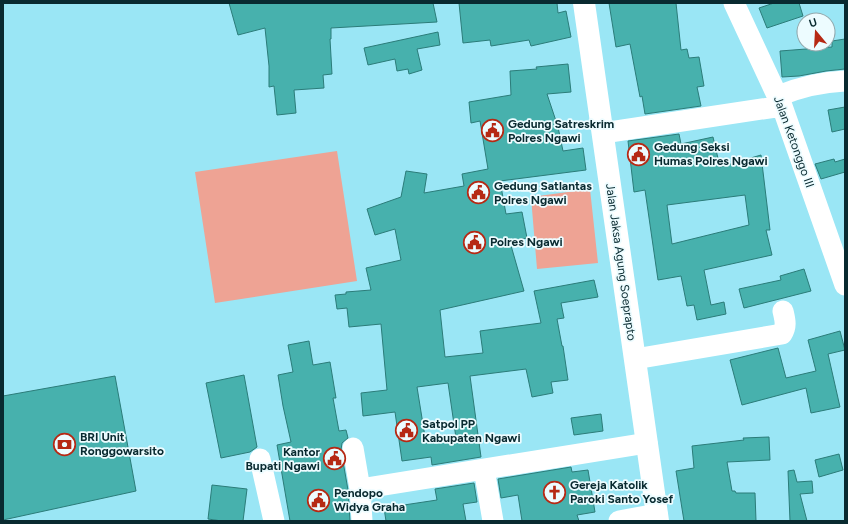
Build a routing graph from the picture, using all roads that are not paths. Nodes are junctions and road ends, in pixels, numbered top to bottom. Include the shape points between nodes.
1 (584, 3) edge
2 (734, 3) edge
3 (845, 81) edge
4 (780, 101) junction
5 (602, 133) junction
6 (845, 285) edge
7 (784, 311) dead end
8 (635, 359) junction
9 (647, 443) junction
10 (353, 448) dead end
11 (260, 459) dead end
12 (484, 469) junction
13 (360, 489) junction
14 (658, 518) edge
15 (274, 521) edge
16 (362, 521) edge
17 (493, 521) edge
18 (619, 521) edge

1 - 5 main road, Jalan Jaksa Agung Soeprapto
2 - 4 street, Jalan Ketonggo III
3 - 4 street via 828,81 804,86
4 - 5 street
4 - 6 street, Jalan Ketonggo III
5 - 8 main road, Jalan Jaksa Agung Soeprapto
7 - 8 street via 786,325 782,334
8 - 9 main road, Jalan Jaksa Agung Soeprapto
9 - 12 street
9 - 14 main road, Jalan Jaksa Agung Soeprapto
10 - 13 street
11 - 15 street
12 - 13 street
12 - 17 street
13 - 16 street
14 - 18 street

